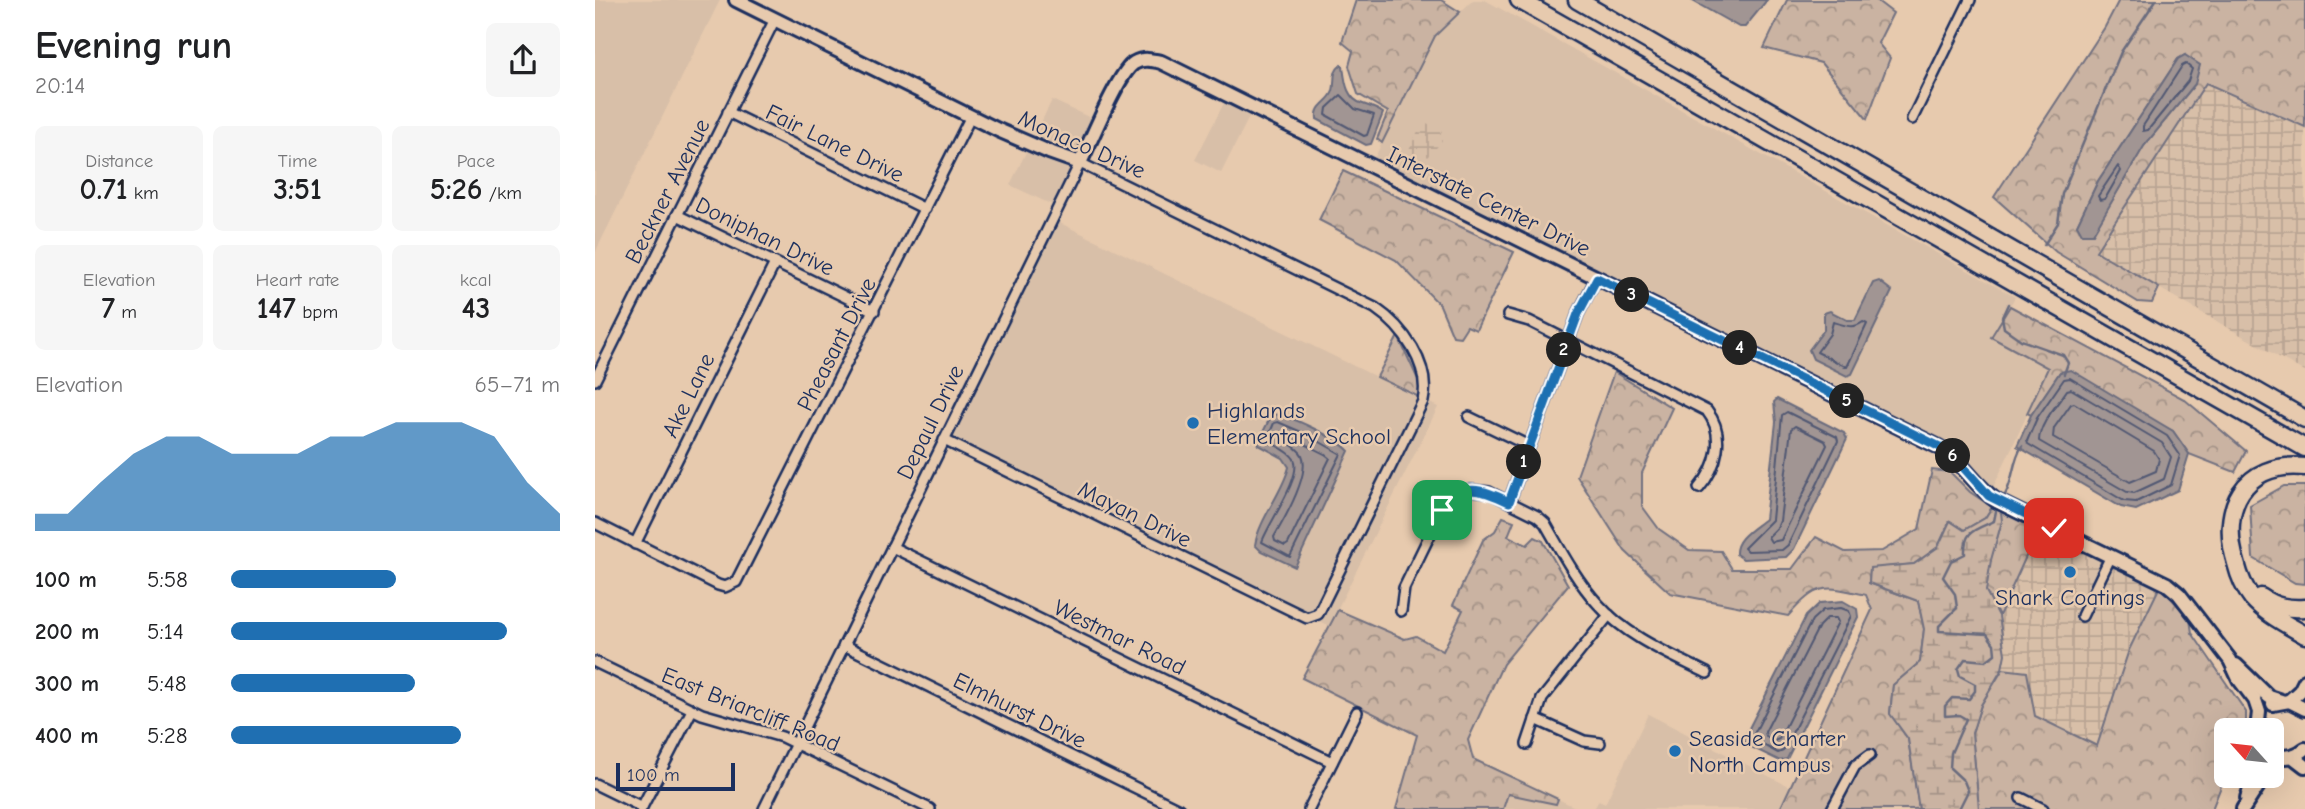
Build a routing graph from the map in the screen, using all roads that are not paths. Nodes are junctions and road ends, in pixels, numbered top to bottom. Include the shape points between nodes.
1 (736, 0) edge
2 (1519, 0) edge
3 (1577, 0) edge
4 (1970, 0) edge
5 (775, 19) junction
6 (1141, 60) joint
7 (728, 112) junction
8 (971, 116) junction
9 (1912, 119) dead end
10 (1080, 163) junction
11 (925, 209) junction
12 (677, 215) junction
13 (775, 263) junction
14 (1597, 278) junction
15 (874, 311) junction
16 (1508, 315) dead end
17 (1568, 340) junction
18 (595, 380) edge
19 (1469, 417) dead end
20 (2305, 419) edge
21 (944, 440) junction
22 (1529, 446) junction
23 (2305, 448) edge
24 (2305, 467) edge
25 (1699, 488) dead end
26 (1509, 502) junction
27 (595, 523) edge
28 (635, 544) junction
29 (892, 547) junction
30 (2111, 556) junction
31 (2239, 576) junction
32 (2305, 607) edge
33 (1401, 611) dead end
34 (1609, 615) junction
35 (2082, 616) dead end
36 (1310, 618) joint
37 (2305, 635) edge
38 (844, 645) junction
39 (2230, 660) junction
40 (595, 662) edge
41 (1707, 673) dead end
42 (2305, 681) edge
43 (2285, 701) junction
44 (2305, 709) edge
45 (692, 710) junction
46 (1357, 712) dead end
47 (2258, 718) edge
48 (2262, 718) edge
49 (1535, 719) junction
50 (1600, 743) dead end
51 (796, 744) junction
52 (1527, 744) dead end
53 (2305, 749) edge
54 (1870, 755) dead end
55 (2284, 756) edge
56 (2288, 757) junction
57 (2284, 759) edge
58 (1332, 762) junction
59 (2305, 766) edge
60 (595, 784) edge
61 (2249, 788) edge
62 (2258, 788) edge
63 (2021, 798) dead end
64 (2244, 807) edge
65 (642, 808) edge
66 (764, 809) edge
67 (930, 809) edge
68 (1179, 809) edge
69 (1309, 809) edge
70 (1832, 809) edge
71 (2043, 809) edge

1 - 5 street, Monaco Drive
2 - 23 highway
3 - 20 highway
4 - 9 street
5 - 7 street, Beckner Avenue
5 - 8 street, Monaco Drive
6 - 10 street, Depaul Drive via 1123,75
6 - 14 street, Interstate Center Drive via 1161,62
7 - 11 street, Fair Lane Drive
7 - 12 street, Beckner Avenue
8 - 10 street, Monaco Drive
8 - 11 street, Pheasant Drive
10 - 21 street, Depaul Drive
10 - 36 street, Monaco Drive via 1375,307 1404,335 1422,370 1423,401 1318,614
11 - 15 street, Pheasant Drive
12 - 13 street, Doniphan Drive
12 - 18 street, Beckner Avenue
13 - 15 street, Doniphan Drive
13 - 28 street, Ake Lane
14 - 17 street
14 - 30 street, Interstate Center Drive via 1944,449 1989,496
15 - 28 street, Pheasant Drive via 732,585 718,585
16 - 17 street
17 - 22 street
17 - 25 street via 1707,411 1714,419 1718,439 1714,464
19 - 22 street
21 - 29 street, Depaul Drive
21 - 36 street, Mayan Drive
22 - 26 street
24 - 31 highway via 2263,473 2240,495 2229,530
26 - 33 street via 1472,490 1448,501 1404,588
26 - 34 street via 1545,523 1577,578
27 - 28 street
29 - 38 street, Depaul Drive
29 - 58 street, Westmar Road
30 - 35 street
30 - 39 street, Interstate Center Drive via 2173,588
31 - 32 highway via 2264,600 2292,609
31 - 37 highway via 2252,598
34 - 41 street via 1639,638
34 - 49 street via 1548,691
38 - 51 street, Depaul Drive
38 - 68 street, Elmhurst Drive
39 - 43 street, Interstate Center Drive via 2269,697
39 - 47 street, Interstate Center Drive via 2258,706
40 - 45 street, East Briarcliff Road
42 - 43 street via 2300,691
43 - 44 street, Interstate Center Drive
43 - 48 street via 2267,708
45 - 51 street, East Briarcliff Road
45 - 65 street
46 - 58 street
49 - 50 street via 1584,741
49 - 52 street
51 - 66 street, Depaul Drive
51 - 67 street, East Briarcliff Road
53 - 56 street
54 - 70 street via 1855,766
55 - 56 street
56 - 57 street
56 - 59 street
58 - 69 street
60 - 65 street
61 - 64 street
62 - 64 street
63 - 71 street

